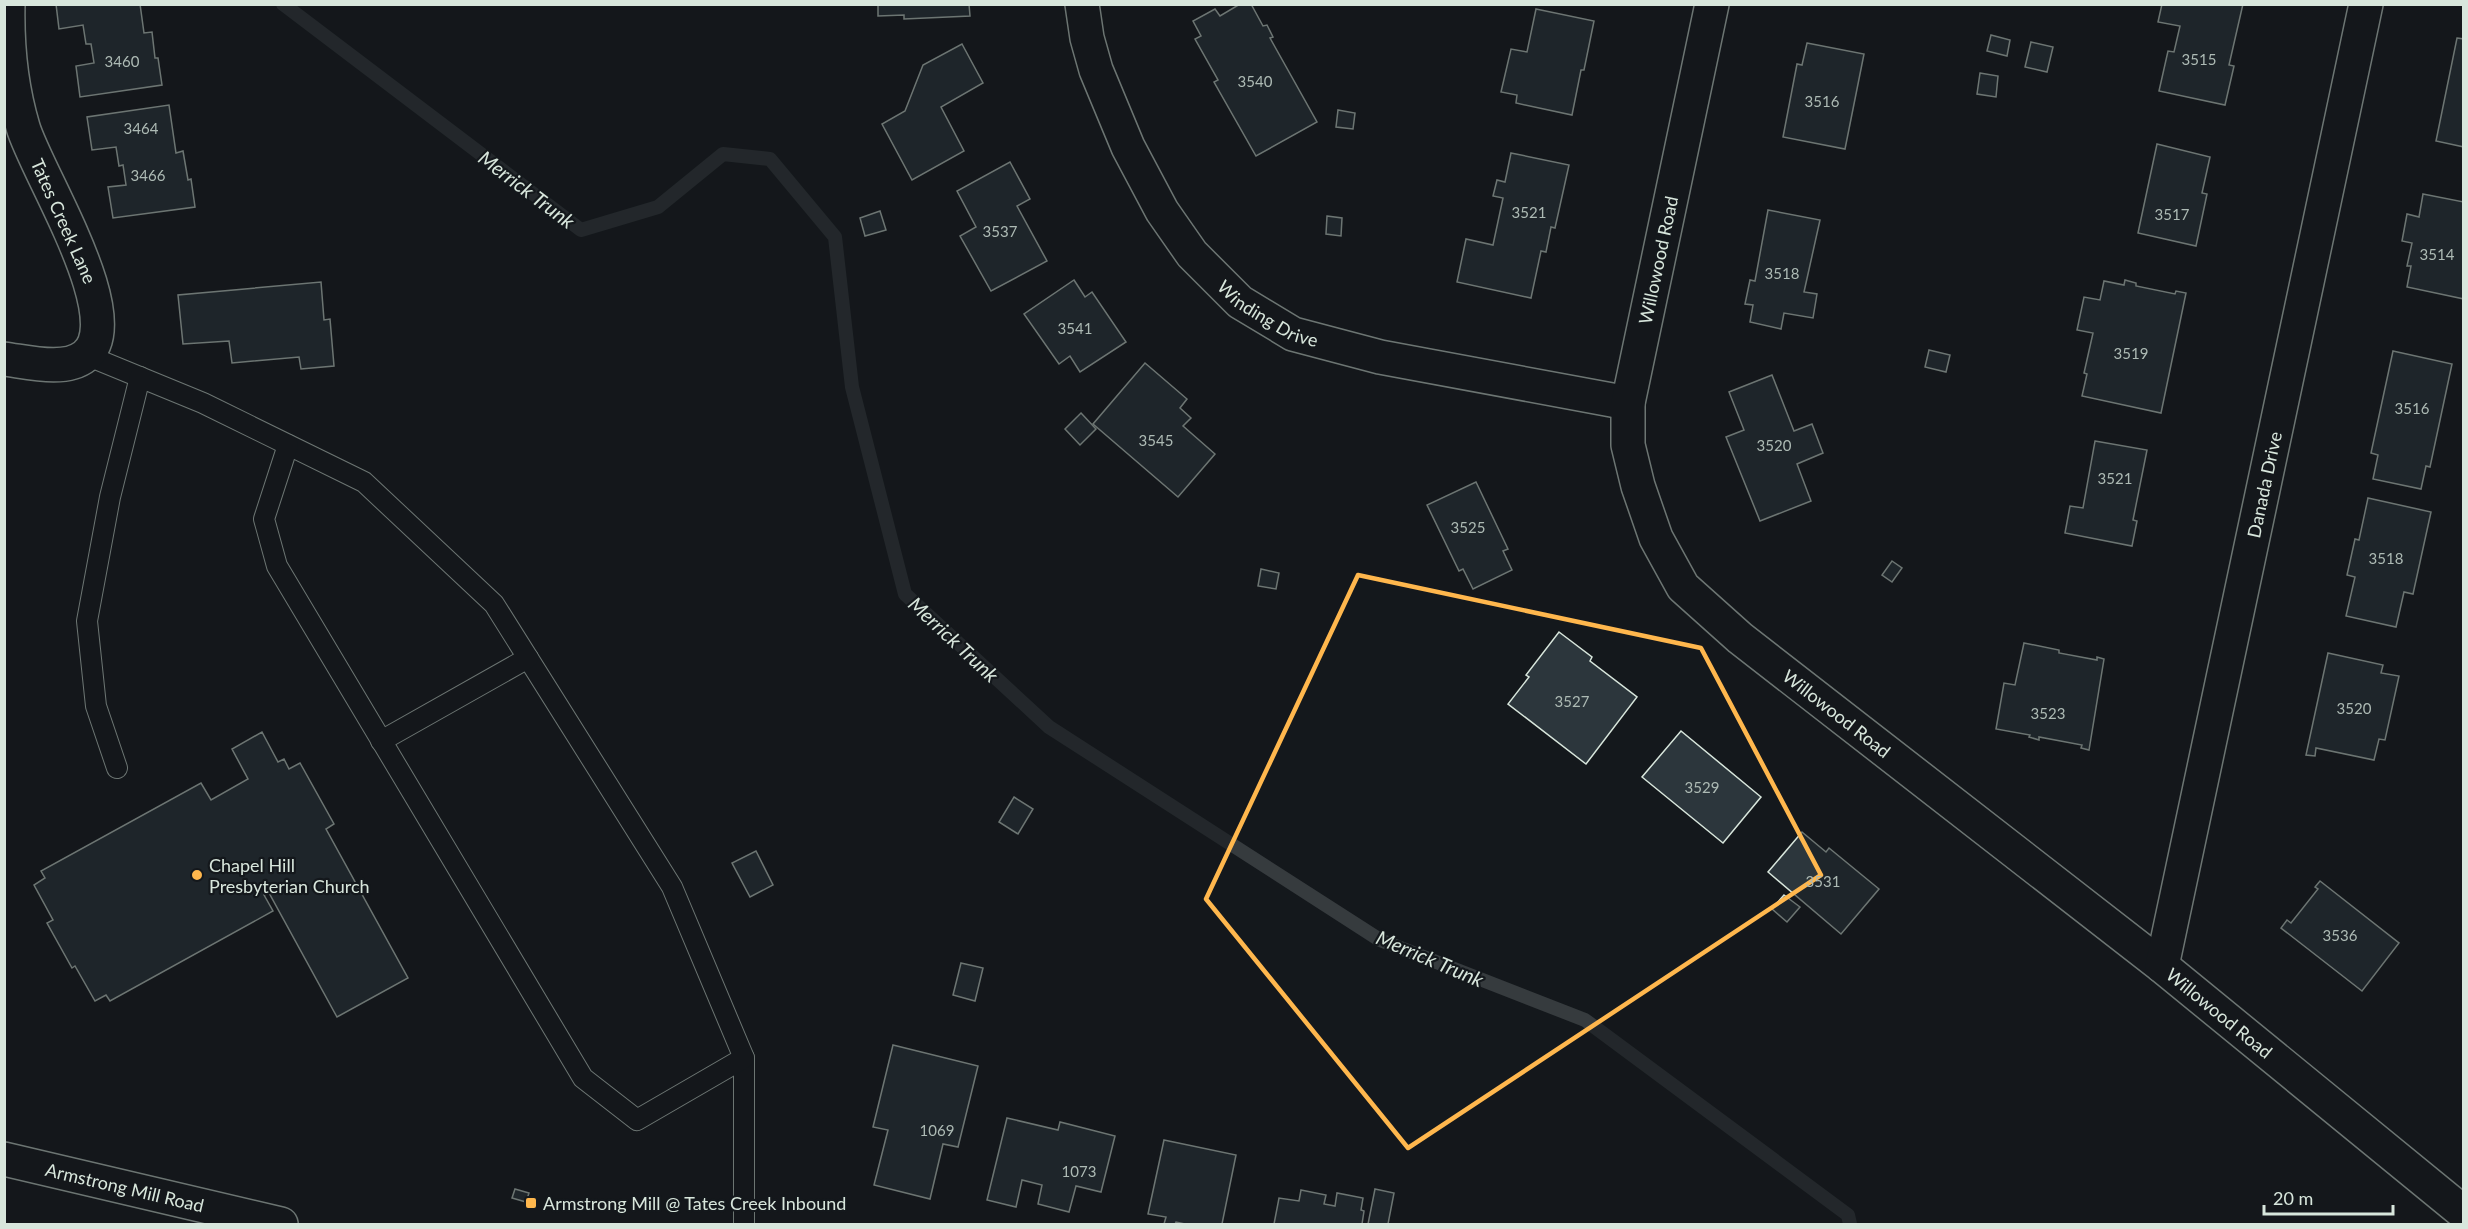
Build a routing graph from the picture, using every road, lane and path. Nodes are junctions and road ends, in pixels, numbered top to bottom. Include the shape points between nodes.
1 (8, 4) edge
2 (1082, 4) edge
3 (1712, 4) edge
4 (2366, 4) edge
5 (86, 355) junction
6 (4, 359) edge
7 (140, 377) junction
8 (1628, 403) junction
9 (288, 445) junction
10 (528, 658) junction
11 (381, 741) junction
12 (117, 768) dead end
13 (2162, 966) junction
14 (744, 1059) junction
15 (4, 1159) edge
16 (2463, 1213) edge
17 (280, 1224) edge
18 (744, 1224) edge

1 - 5 street, Tates Creek Lane via 12,81 24,129 94,291 99,316 96,339
2 - 8 street, Winding Drive via 1096,70 1132,156 1162,211 1192,254 1240,302 1293,334 1380,357
3 - 8 street, Willowood Road
4 - 13 street, Danada Drive
5 - 6 street via 68,363
5 - 7 lane
7 - 9 lane
7 - 12 lane via 110,497 87,621 96,706
8 - 13 street, Willowood Road via 1628,446 1638,486 1656,538 1683,587 1740,638
9 - 10 lane via 364,482 494,604
9 - 11 lane via 264,519 277,566
10 - 11 lane
10 - 14 lane via 672,886
11 - 14 lane via 583,1078 637,1120
13 - 16 street, Willowood Road
14 - 18 lane
15 - 17 street, Armstrong Mill Road

